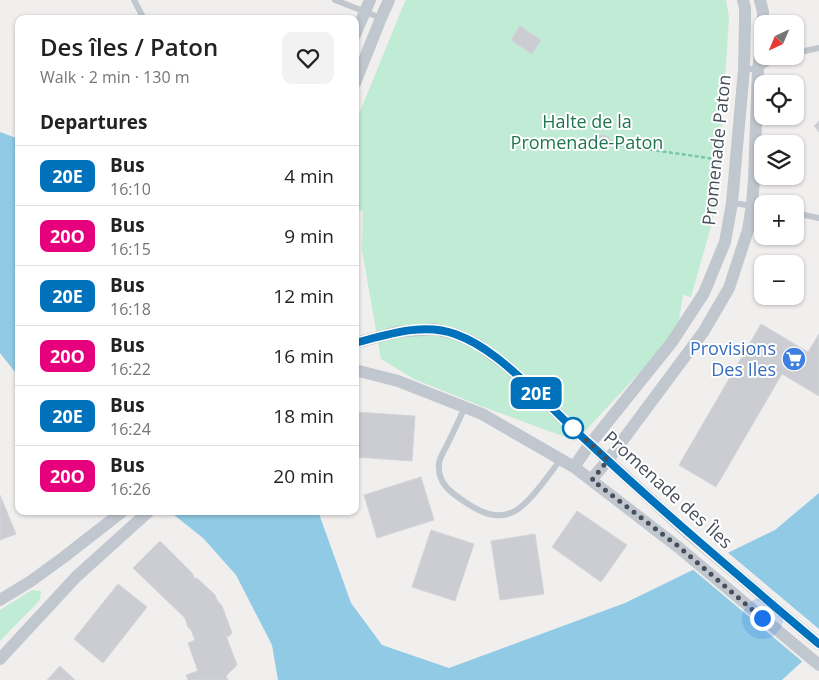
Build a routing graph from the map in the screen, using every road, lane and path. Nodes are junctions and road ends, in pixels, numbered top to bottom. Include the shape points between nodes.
1 (134, 0) edge
2 (335, 0) edge
3 (389, 0) edge
4 (743, 0) edge
5 (760, 0) edge
6 (367, 6) edge
7 (142, 15) edge
8 (763, 15) edge
9 (381, 18) junction
10 (359, 25) edge
11 (819, 48) edge
12 (804, 51) edge
13 (758, 65) edge
14 (763, 65) edge
15 (758, 68) junction
16 (744, 69) junction
17 (359, 73) edge
18 (611, 144) dead end
19 (736, 162) junction
20 (756, 195) edge
21 (732, 203) junction
22 (754, 206) edge
23 (754, 214) edge
24 (804, 216) edge
25 (819, 218) edge
26 (359, 342) edge
27 (359, 371) edge
28 (465, 407) junction
29 (590, 444) junction
30 (561, 460) junction
31 (608, 460) junction
32 (574, 467) junction
33 (592, 480) junction
34 (118, 515) edge
35 (145, 515) edge
36 (0, 600) edge
37 (819, 644) edge
38 (0, 659) edge
39 (819, 665) edge

1 - 7 lane
2 - 6 lane
3 - 9 street
4 - 16 street, Promenade Paton via 746,23
5 - 8 street
6 - 9 lane
6 - 10 street
9 - 17 street
11 - 12 lane
13 - 15 street, Promenade Paton
14 - 15 lane
15 - 16 lane
15 - 20 street, Promenade Paton
16 - 19 street, Promenade Paton
18 - 19 path
19 - 21 street, Promenade Paton
21 - 22 lane
21 - 29 street, Promenade Paton via 725,242 704,293 672,342
23 - 31 street, Promenade Paton via 729,288 704,331
24 - 25 lane
26 - 29 street, Promenade des Îles via 397,332 434,329 455,334 477,344 507,366
27 - 28 street, Promenade des Îles via 398,381
28 - 30 street, Promenade des Îles
28 - 30 lane via 439,462 440,474 449,491 478,511 504,515 515,511 528,501
29 - 31 street, Promenade des Îles
29 - 32 street, Promenade Paton
30 - 32 street, Promenade des Îles
31 - 33 street, Promenade Paton
31 - 37 street, Promenade des Îles via 689,534
32 - 33 street, Promenade des Îles
33 - 39 street, Promenade des Îles via 678,546
34 - 36 street via 31,581
35 - 38 street via 76,577

